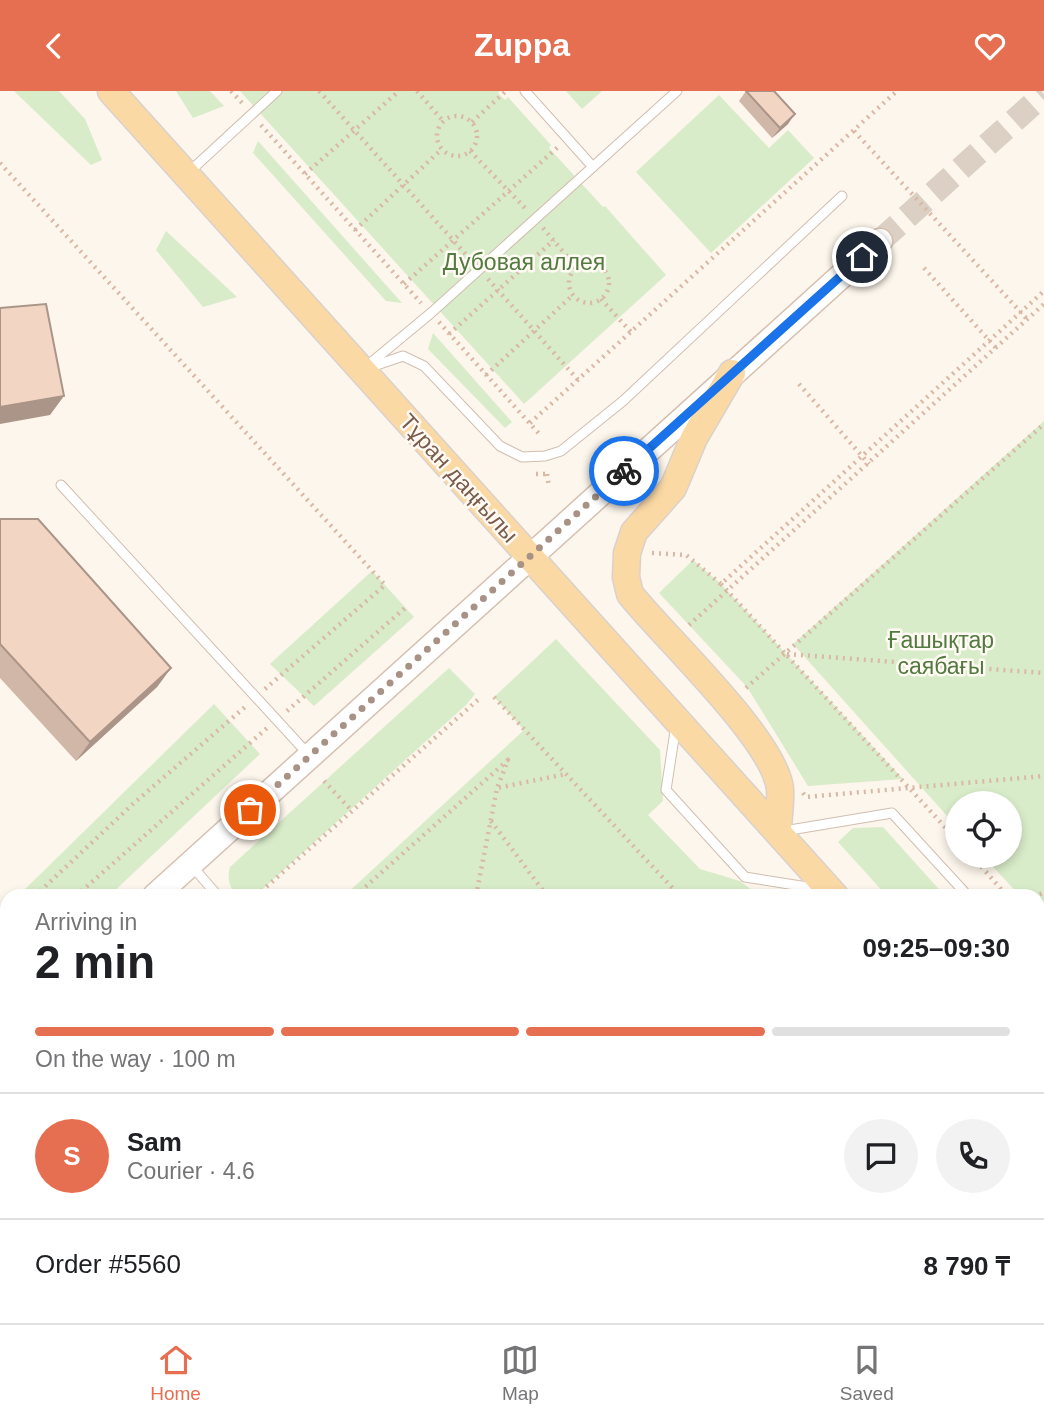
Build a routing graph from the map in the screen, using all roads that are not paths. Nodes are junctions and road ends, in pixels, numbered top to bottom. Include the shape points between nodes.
1 (111, 91) edge
2 (278, 91) edge
3 (525, 91) edge
4 (677, 91) edge
5 (593, 167) junction
6 (186, 174) junction
7 (842, 196) dead end
8 (880, 241) tunnel mouth
9 (363, 370) junction
10 (732, 373) junction
11 (61, 485) dead end
12 (529, 556) junction
13 (676, 719) junction
14 (310, 756) junction
15 (778, 832) junction
16 (190, 864) junction
17 (163, 889) edge
18 (212, 889) edge
19 (806, 889) edge
20 (828, 889) edge
21 (962, 889) edge

1 - 6 main road, Тұран даңғылы
2 - 6 lane
3 - 5 lane
4 - 5 lane
5 - 9 lane
6 - 9 main road, Тұран даңғылы
7 - 9 lane via 623,401 561,451 522,457 500,446 425,366 402,356
8 - 10 street
9 - 12 main road, Тұран даңғылы
10 - 12 street
10 - 15 main road via 694,438 673,488 634,532 625,577 630,594 744,723 772,765 780,788
11 - 14 lane
12 - 13 main road, Тұран даңғылы
12 - 14 street
13 - 15 main road, Тұран даңғылы
13 - 19 lane via 666,790 745,877
14 - 16 street
15 - 20 main road, Тұран даңғылы
15 - 21 lane via 892,813
16 - 17 street
16 - 18 lane

